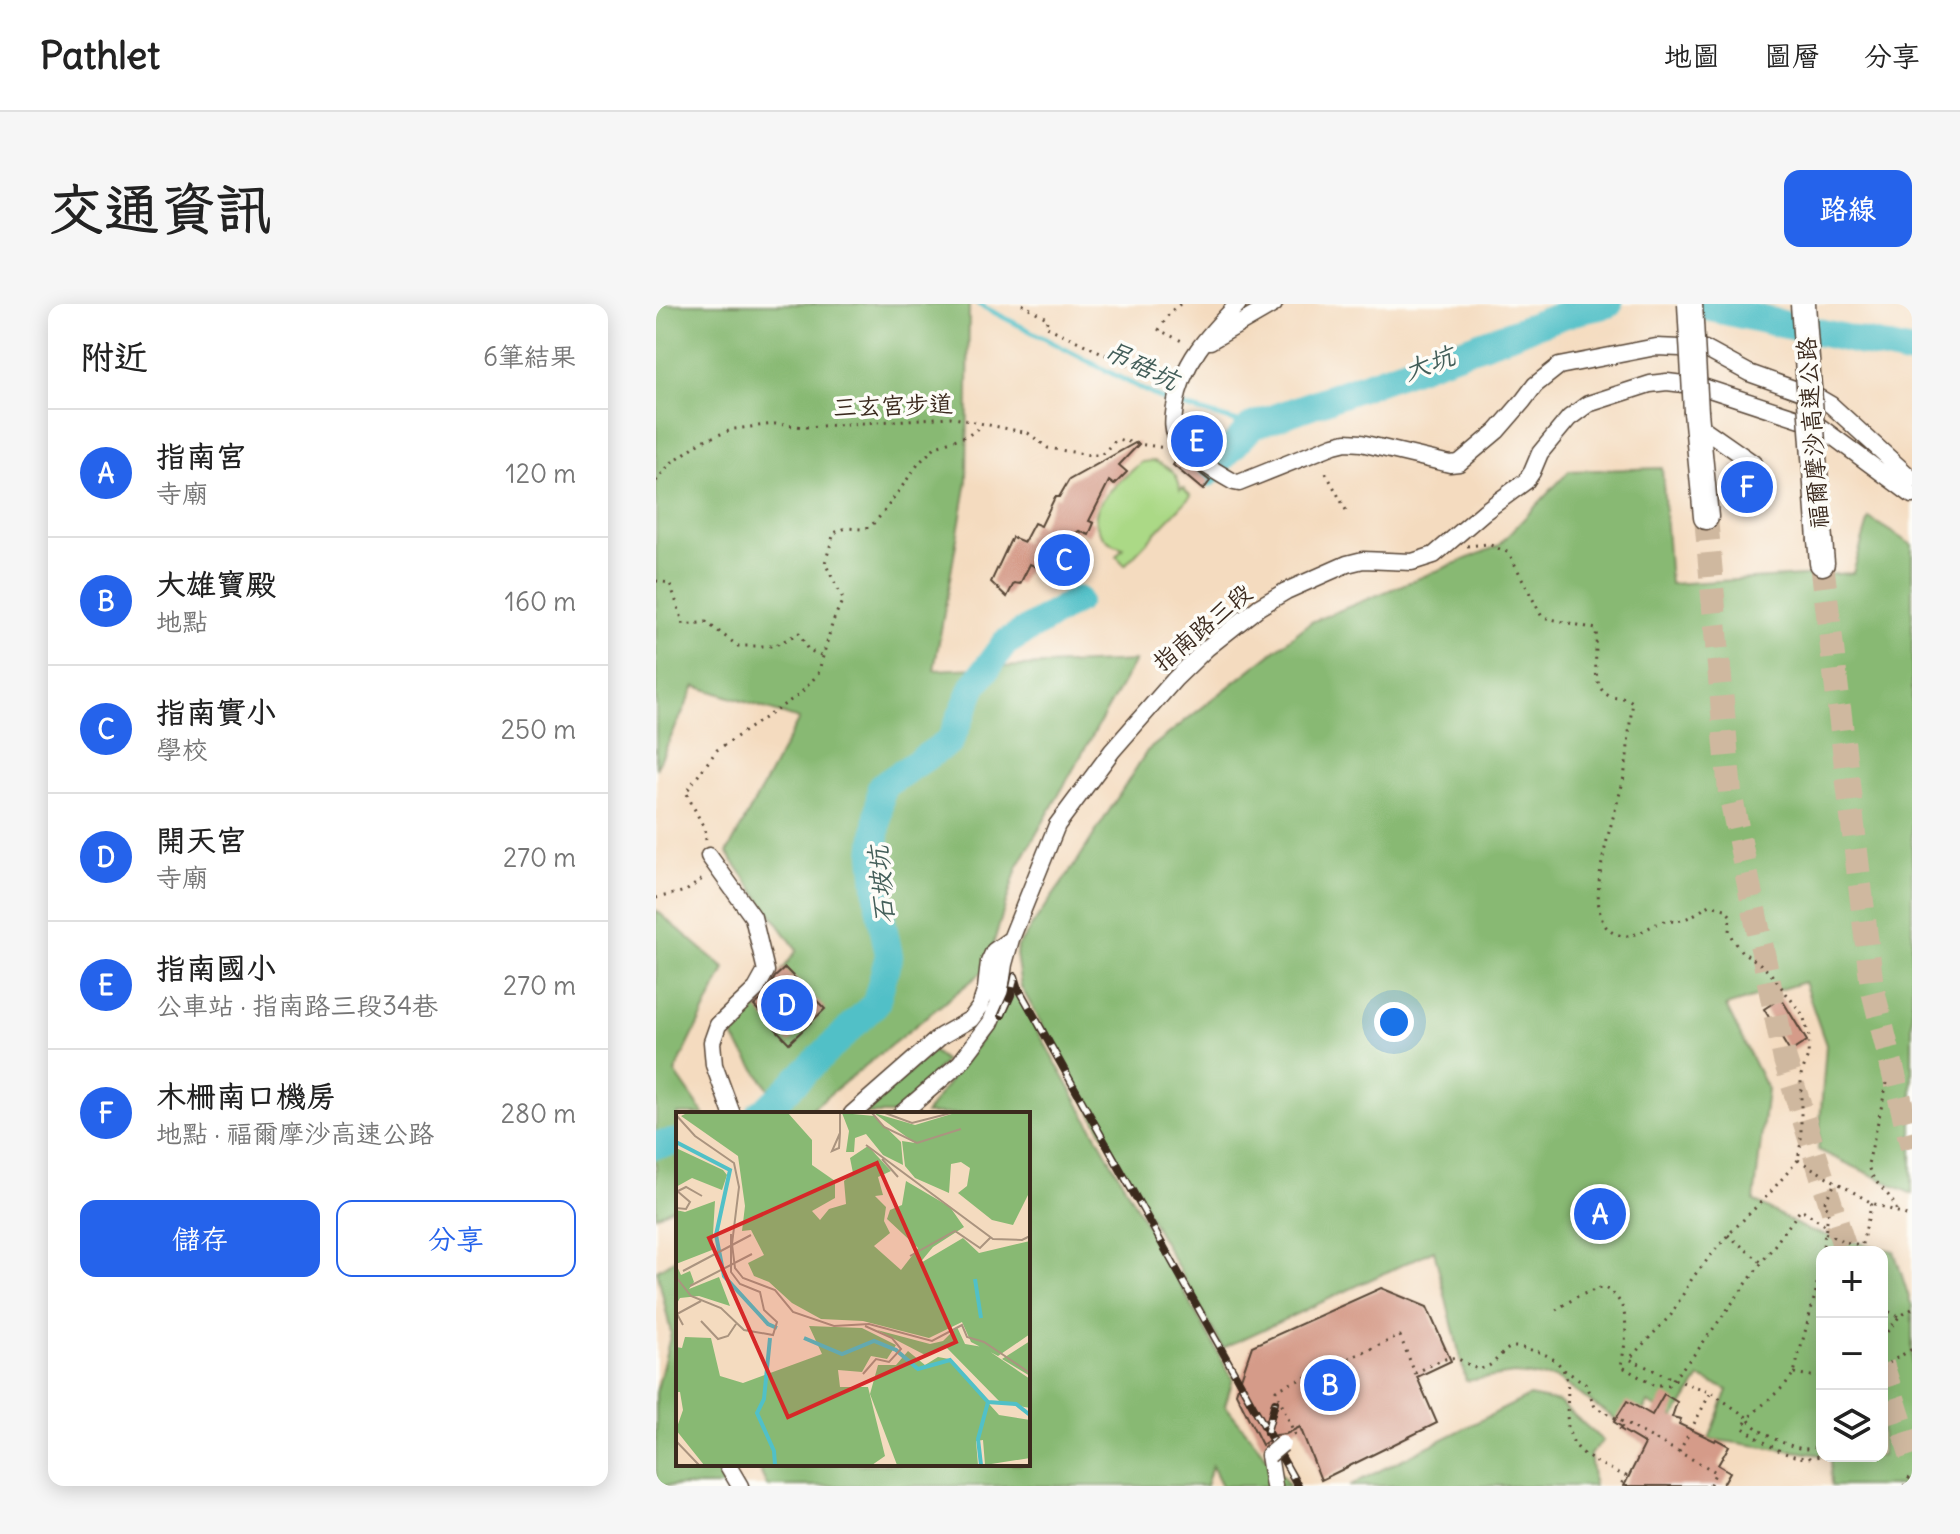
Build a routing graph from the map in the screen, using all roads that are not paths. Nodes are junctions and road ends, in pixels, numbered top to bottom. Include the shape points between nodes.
1 (1238, 304) edge
2 (1274, 304) edge
3 (1690, 304) edge
4 (1803, 304) edge
5 (1198, 348) junction
6 (1697, 418) junction
7 (1753, 463) dead end
8 (1912, 479) edge
9 (1912, 495) edge
10 (1706, 517) tunnel mouth
11 (1821, 551) tunnel mouth
12 (714, 862) road end
13 (1011, 939) junction
14 (732, 1112) edge
15 (854, 1112) edge
16 (903, 1112) edge
17 (1276, 1449) road end
18 (728, 1466) edge
19 (740, 1486) edge
20 (1274, 1486) edge

1 - 5 street
2 - 5 street
3 - 6 highway, bridge
4 - 11 highway, 福爾摩沙高速公路, bridge
5 - 8 street via 1182,375 1172,427 1180,443 1239,483 1346,442 1459,463 1559,366 1656,347 1705,349 1749,373 1819,398
6 - 7 street
6 - 10 highway
9 - 13 street, 指南路三段 via 1816,424 1700,386 1650,384 1588,404 1540,453 1526,481 1434,555 1412,562 1347,564 1259,607 1207,648 1152,703 1065,812
12 - 14 street via 753,917 766,971 756,989 718,1025 712,1042 714,1065
13 - 15 street via 994,951 980,1007 971,1019 941,1036
13 - 16 street, 指南路三段 via 991,1022 960,1063
17 - 20 street
18 - 19 street

